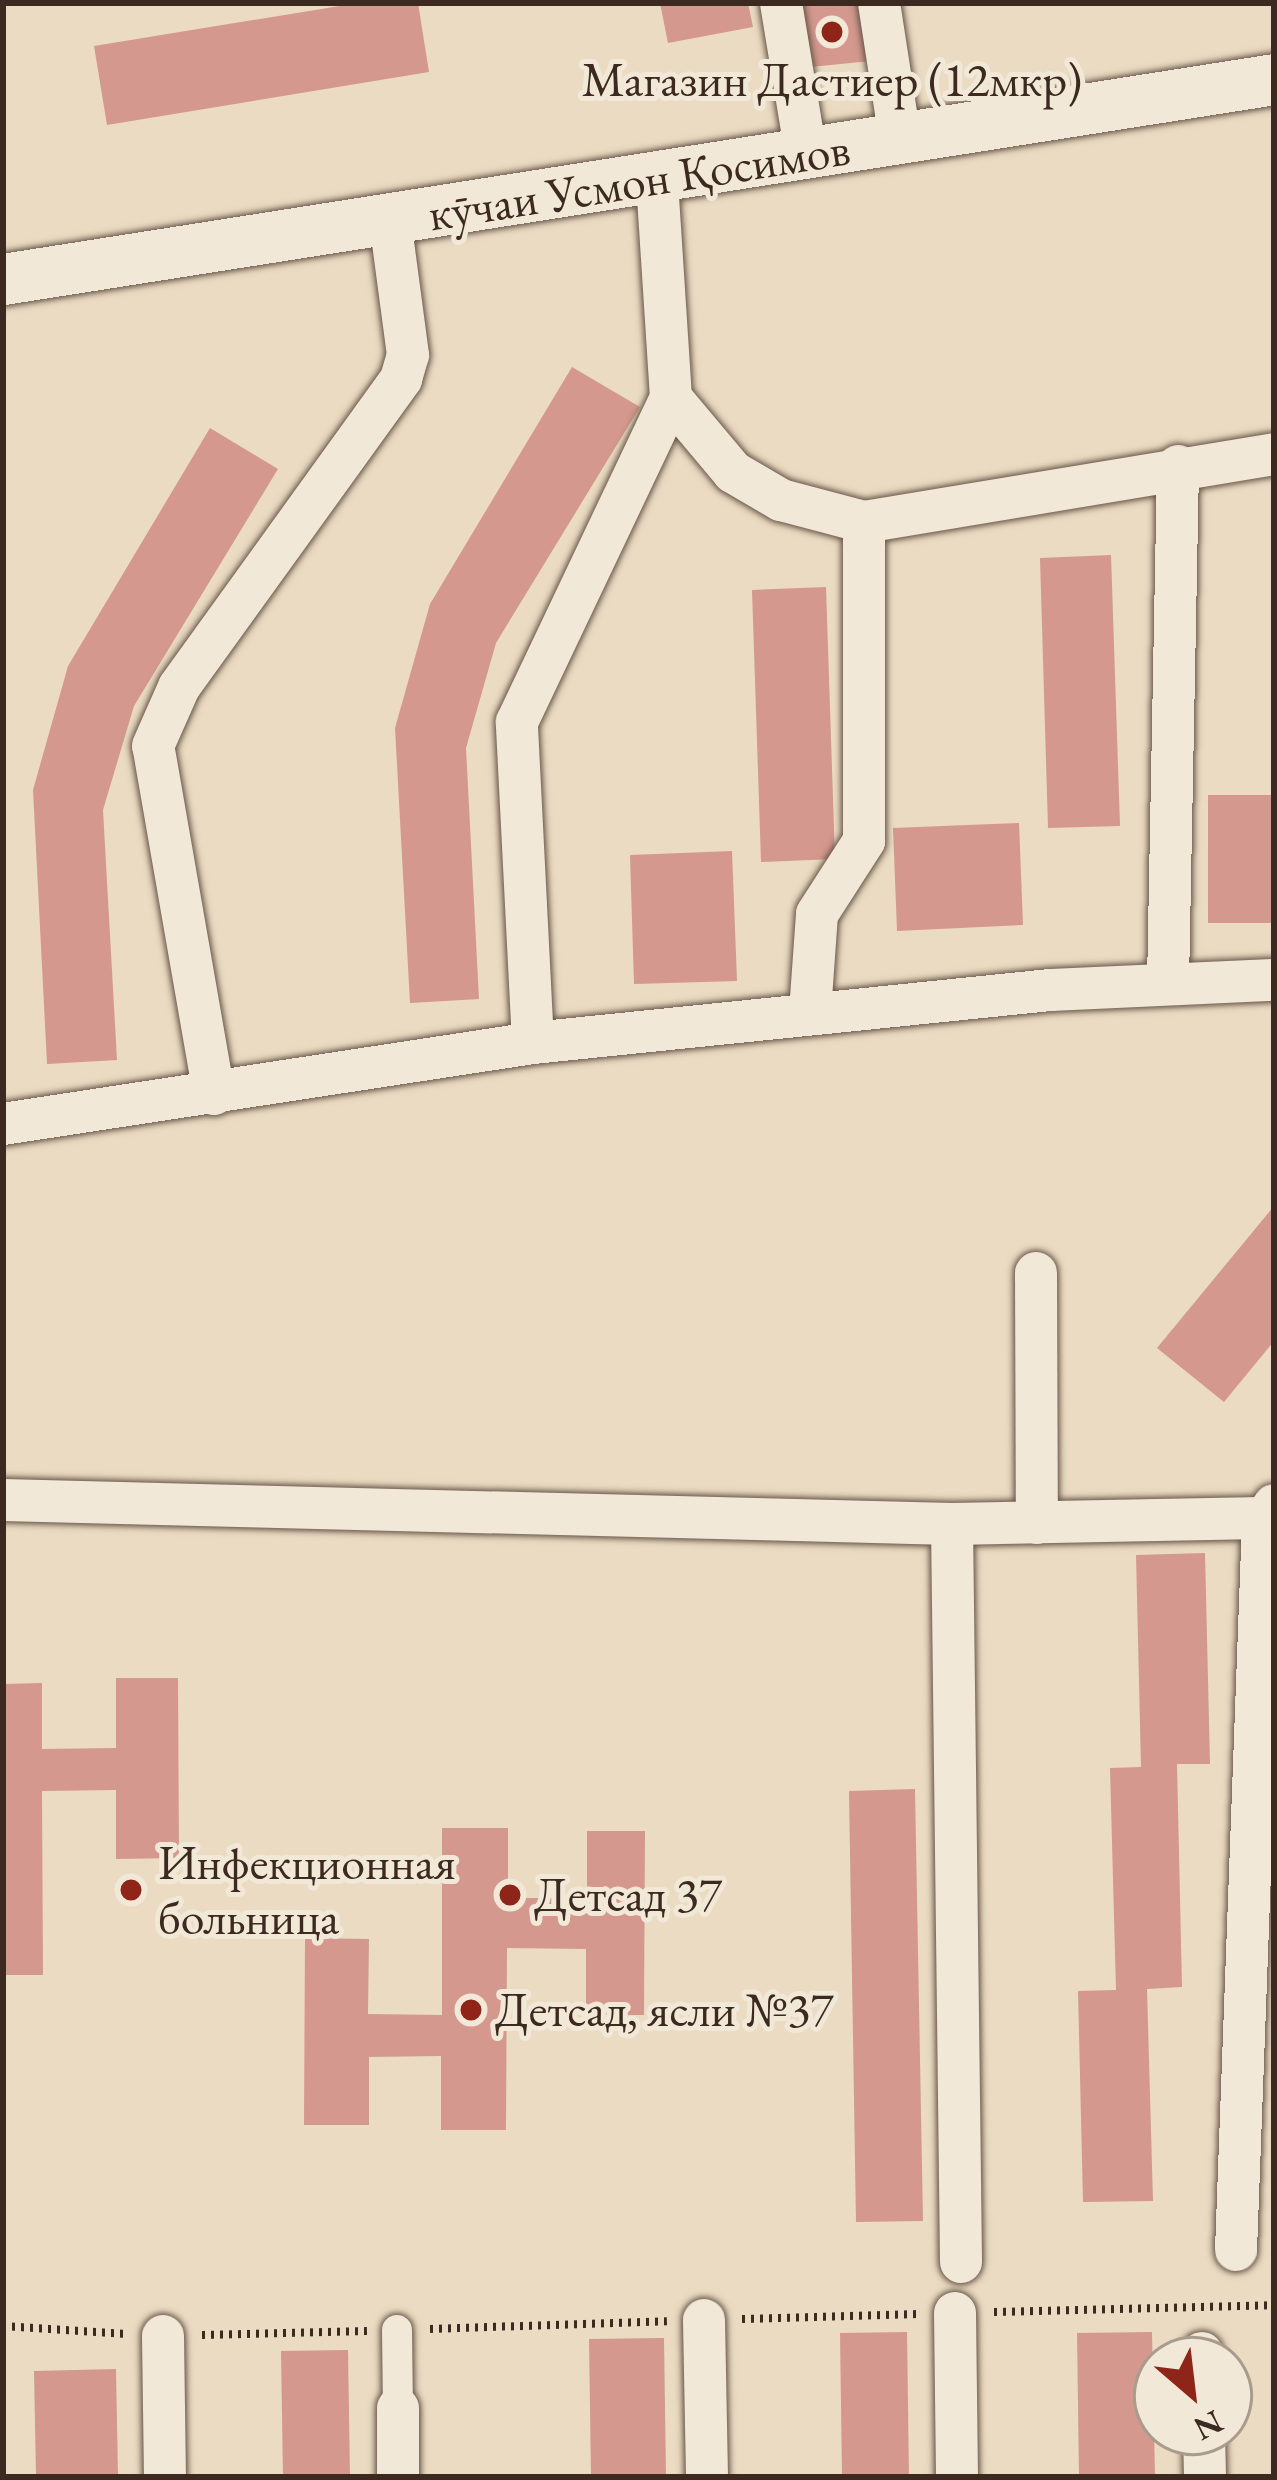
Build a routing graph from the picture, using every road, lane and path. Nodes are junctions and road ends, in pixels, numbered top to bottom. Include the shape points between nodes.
1 (781, 3) edge
2 (879, 3) edge
3 (1274, 79) edge
4 (899, 139) junction
5 (806, 154) junction
6 (657, 178) junction
7 (390, 220) junction
8 (3, 279) edge
9 (671, 398) junction
10 (1274, 454) edge
11 (1178, 466) junction
12 (864, 522) junction
13 (1274, 980) edge
14 (1168, 985) junction
15 (810, 1012) junction
16 (532, 1043) junction
17 (214, 1094) junction
18 (3, 1124) edge
19 (1036, 1273) dead end
20 (3, 1500) edge
21 (1270, 1515) edge
22 (1037, 1523) junction
23 (952, 1525) junction
24 (1236, 2250) dead end
25 (961, 2262) dead end
26 (1274, 2305) edge
27 (955, 2313) junction
28 (704, 2320) junction
29 (3, 2326) edge
30 (397, 2330) junction
31 (164, 2336) junction
32 (398, 2408) joint
33 (165, 2477) edge
34 (398, 2477) edge
35 (707, 2477) edge
36 (958, 2477) edge

1 - 5 street
2 - 4 street
3 - 4 street, кӯчаи Усмон Қосимов
4 - 5 street, кӯчаи Усмон Қосимов
5 - 6 street, кӯчаи Усмон Қосимов
6 - 7 street, кӯчаи Усмон Қосимов
6 - 9 street
7 - 8 street, кӯчаи Усмон Қосимов
7 - 17 street via 408,355 400,379 179,687 153,746
9 - 12 street via 734,472 781,500
9 - 16 street via 518,722
10 - 11 street
11 - 12 street
11 - 14 street
12 - 15 street via 864,841 817,914
13 - 14 street
14 - 15 street
15 - 16 street
16 - 17 street
17 - 18 street
19 - 22 street
20 - 23 street
21 - 22 street
21 - 24 street
22 - 23 street
23 - 25 street
26 - 27 path
27 - 28 path
27 - 36 street
28 - 30 path
28 - 35 street
29 - 31 path
30 - 31 path
30 - 32 street
31 - 33 street
32 - 34 street

